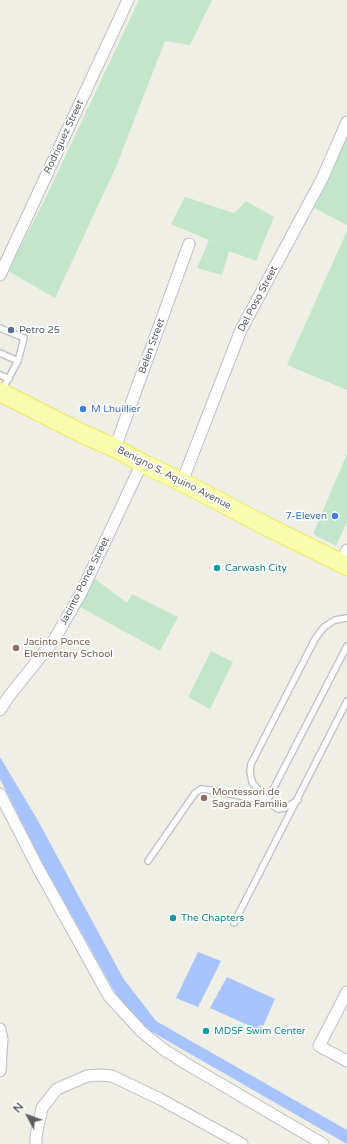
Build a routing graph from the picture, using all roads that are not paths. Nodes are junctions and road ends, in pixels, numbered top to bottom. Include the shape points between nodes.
1 (128, 0) edge
2 (347, 122) edge
3 (189, 244) dead end
4 (0, 275) edge
5 (0, 328) edge
6 (0, 353) edge
7 (18, 361) junction
8 (2, 385) edge
9 (115, 448) junction
10 (142, 463) junction
11 (182, 482) junction
12 (345, 560) edge
13 (347, 618) edge
14 (347, 646) edge
15 (347, 701) edge
16 (0, 710) edge
17 (0, 794) edge
18 (298, 800) junction
19 (268, 801) junction
20 (148, 861) dead end
21 (234, 923) dead end
22 (347, 992) edge
23 (0, 1029) edge
24 (347, 1061) edge
25 (0, 1071) edge
26 (36, 1144) edge
27 (242, 1144) edge
28 (323, 1144) edge

1 - 4 street, Rodriguez Street
2 - 11 street, Del Poso Street via 322,179 241,330
3 - 9 street, Belen Street
5 - 7 lane via 24,338
6 - 7 lane
7 - 8 lane
8 - 9 main road, Benigno S. Aquino Avenue via 85,435
9 - 10 main road, Benigno S. Aquino Avenue
10 - 11 main road, Benigno S. Aquino Avenue
10 - 16 street, Jacinto Ponce Street via 81,593 54,640
11 - 12 main road, Benigno S. Aquino Avenue
13 - 19 lane via 335,620 324,627 315,639 251,764 252,782
14 - 19 lane
15 - 18 lane
17 - 28 street via 109,996 142,1032 184,1063
18 - 19 lane via 278,809
18 - 21 lane
19 - 20 lane via 202,789 195,793
22 - 24 street via 319,1046
23 - 25 street
26 - 27 street via 42,1108 57,1089 87,1076 100,1075 112,1076 160,1099

